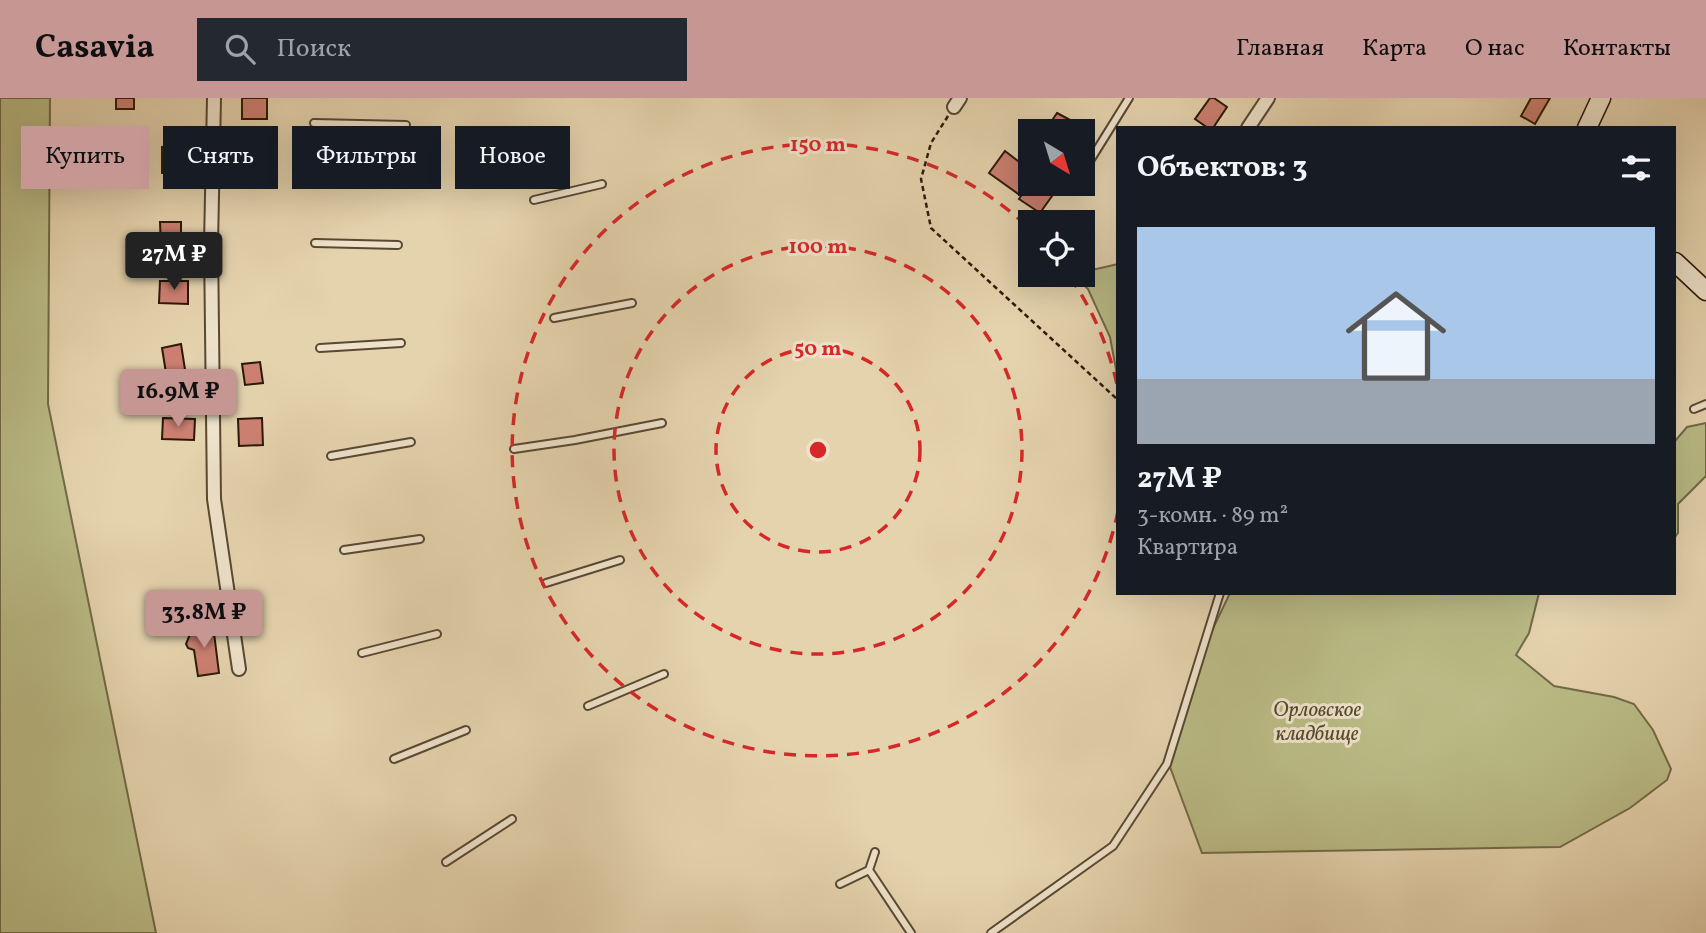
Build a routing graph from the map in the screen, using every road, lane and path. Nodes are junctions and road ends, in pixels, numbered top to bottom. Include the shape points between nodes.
1 (214, 98) edge
2 (1129, 98) edge
3 (1268, 98) edge
4 (1601, 98) edge
5 (957, 103) edge
6 (314, 123) dead end
7 (406, 125) dead end
8 (1249, 126) edge
9 (1588, 126) edge
10 (1096, 151) edge
11 (602, 184) dead end
12 (534, 200) dead end
13 (315, 243) dead end
14 (398, 244) dead end
15 (1676, 263) edge
16 (1706, 291) edge
17 (632, 303) dead end
18 (554, 318) dead end
19 (401, 343) dead end
20 (320, 348) dead end
21 (1116, 398) edge
22 (1706, 404) edge
23 (1695, 410) dead end
24 (662, 422) dead end
25 (411, 442) dead end
26 (514, 450) dead end
27 (331, 456) dead end
28 (421, 539) dead end
29 (344, 550) dead end
30 (620, 560) dead end
31 (546, 583) dead end
32 (1219, 595) edge
33 (437, 634) dead end
34 (362, 653) dead end
35 (239, 669) dead end
36 (664, 674) dead end
37 (588, 706) dead end
38 (466, 730) dead end
39 (394, 759) dead end
40 (512, 819) dead end
41 (875, 852) dead end
42 (446, 862) dead end
43 (870, 870) junction
44 (840, 884) dead end
45 (911, 933) edge
46 (991, 933) edge

1 - 35 street via 214,499
2 - 10 lane
3 - 8 street
4 - 9 main road
5 - 21 path via 931,143 921,179 931,228
6 - 7 lane
11 - 12 lane
13 - 14 lane
15 - 16 main road
17 - 18 lane
19 - 20 lane
22 - 23 lane
24 - 26 lane
25 - 27 lane
28 - 29 lane
30 - 31 lane
32 - 46 lane via 1167,764 1113,846
33 - 34 lane
36 - 37 lane
38 - 39 lane
40 - 42 lane
41 - 43 lane
43 - 44 lane
43 - 45 lane

